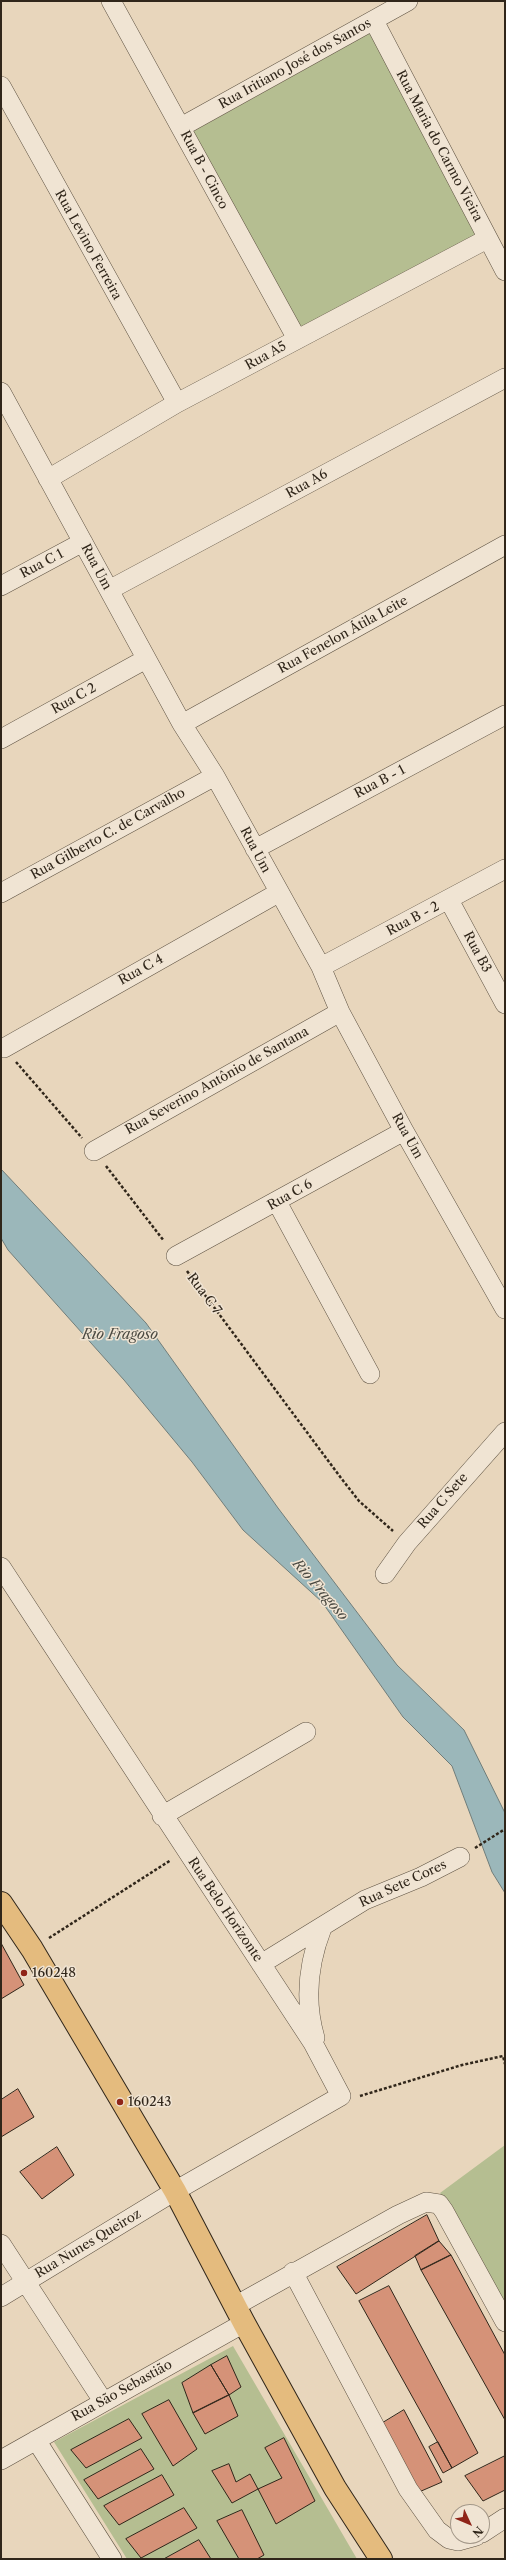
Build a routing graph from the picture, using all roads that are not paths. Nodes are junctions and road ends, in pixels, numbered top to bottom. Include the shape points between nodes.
1 (408, 1) edge
2 (116, 3) edge
3 (374, 21) junction
4 (1, 86) edge
5 (181, 127) junction
6 (487, 239) junction
7 (505, 271) edge
8 (297, 339) junction
9 (505, 378) edge
10 (1, 392) edge
11 (176, 403) junction
12 (48, 478) junction
13 (83, 542) junction
14 (505, 545) edge
15 (1, 586) edge
16 (109, 590) junction
17 (146, 659) junction
18 (505, 715) edge
19 (182, 724) junction
20 (1, 740) edge
21 (215, 776) junction
22 (255, 849) junction
23 (505, 869) edge
24 (1, 893) edge
25 (278, 893) junction
26 (449, 900) junction
27 (321, 967) junction
28 (505, 1004) edge
29 (340, 1012) junction
30 (4, 1048) road end
31 (404, 1131) junction
32 (94, 1151) road end
33 (277, 1202) junction
34 (176, 1256) road end
35 (505, 1309) edge
36 (370, 1374) dead end
37 (505, 1432) edge
38 (1, 1567) edge
39 (385, 1574) dead end
40 (306, 1732) dead end
41 (162, 1816) junction
42 (460, 1857) road end
43 (1, 1903) edge
44 (322, 1928) junction
45 (261, 1964) junction
46 (320, 2057) junction
47 (175, 2191) junction
48 (1, 2244) edge
49 (293, 2272) junction
50 (26, 2282) junction
51 (1, 2297) edge
52 (239, 2314) junction
53 (505, 2322) edge
54 (103, 2401) junction
55 (36, 2440) junction
56 (1, 2460) edge
57 (505, 2518) edge
58 (490, 2527) edge
59 (450, 2539) edge
60 (112, 2559) edge
61 (381, 2559) edge

1 - 3 street, Rua Iritiano José dos Santos
2 - 5 street, Rua B - Cinco
3 - 5 street, Rua Iritiano José dos Santos
3 - 6 street, Rua Maria do Carmo Vieira
4 - 11 street, Rua Levino Ferreira
5 - 8 street, Rua B - Cinco
6 - 7 street, Rua Maria do Carmo Vieira
6 - 8 street, Rua A5
8 - 11 street, Rua A5
9 - 16 street, Rua A6
10 - 12 street, Rua Um
11 - 12 street, Rua A5
12 - 13 street, Rua Um
13 - 15 street, Rua C 1
13 - 16 street, Rua Um
14 - 19 street, Rua Fenelon Átila Leite
16 - 17 street, Rua Um
17 - 19 street, Rua Um
17 - 20 street, Rua C 2
18 - 22 street, Rua B - 1
19 - 21 street, Rua Um
21 - 22 street, Rua Um
21 - 24 street, Rua Gilberto C. de Carvalho
22 - 25 street, Rua Um
23 - 26 street, Rua B - 2
25 - 27 street, Rua Um
25 - 30 street, Rua C 4
26 - 27 street, Rua B - 2
26 - 28 street, Rua B3
27 - 29 street, Rua Um
29 - 31 street, Rua Um
29 - 32 street, Rua Severino Antônio de Santana
31 - 33 street, Rua C 6
31 - 35 street, Rua Um
33 - 34 street, Rua C 6
33 - 36 street
37 - 39 street, Rua C Sete via 407,1543
38 - 41 street, Rua Belo Horizonte
40 - 41 street
41 - 45 street, Rua Belo Horizonte
42 - 44 street, Rua Sete Cores via 421,1877 365,1900
43 - 47 main road via 32,1949
44 - 45 street, Rua Sete Cores
44 - 46 street via 313,1955 308,1991 309,2013
45 - 46 street, Rua Belo Horizonte
46 - 47 street, Rua Belo Horizonte via 341,2096
47 - 50 street, Rua Nunes Queiroz
47 - 52 main road
48 - 50 street
49 - 52 street, Rua São Sebastião
49 - 53 street, Rua São Sebastião via 398,2215 426,2202 433,2202 444,2210
49 - 59 street via 408,2489 437,2530
50 - 51 street, Rua Nunes Queiroz
50 - 54 street
52 - 54 street, Rua São Sebastião
52 - 61 main road via 335,2488
54 - 55 street, Rua São Sebastião
55 - 56 street, Rua São Sebastião
55 - 60 street
57 - 58 street

